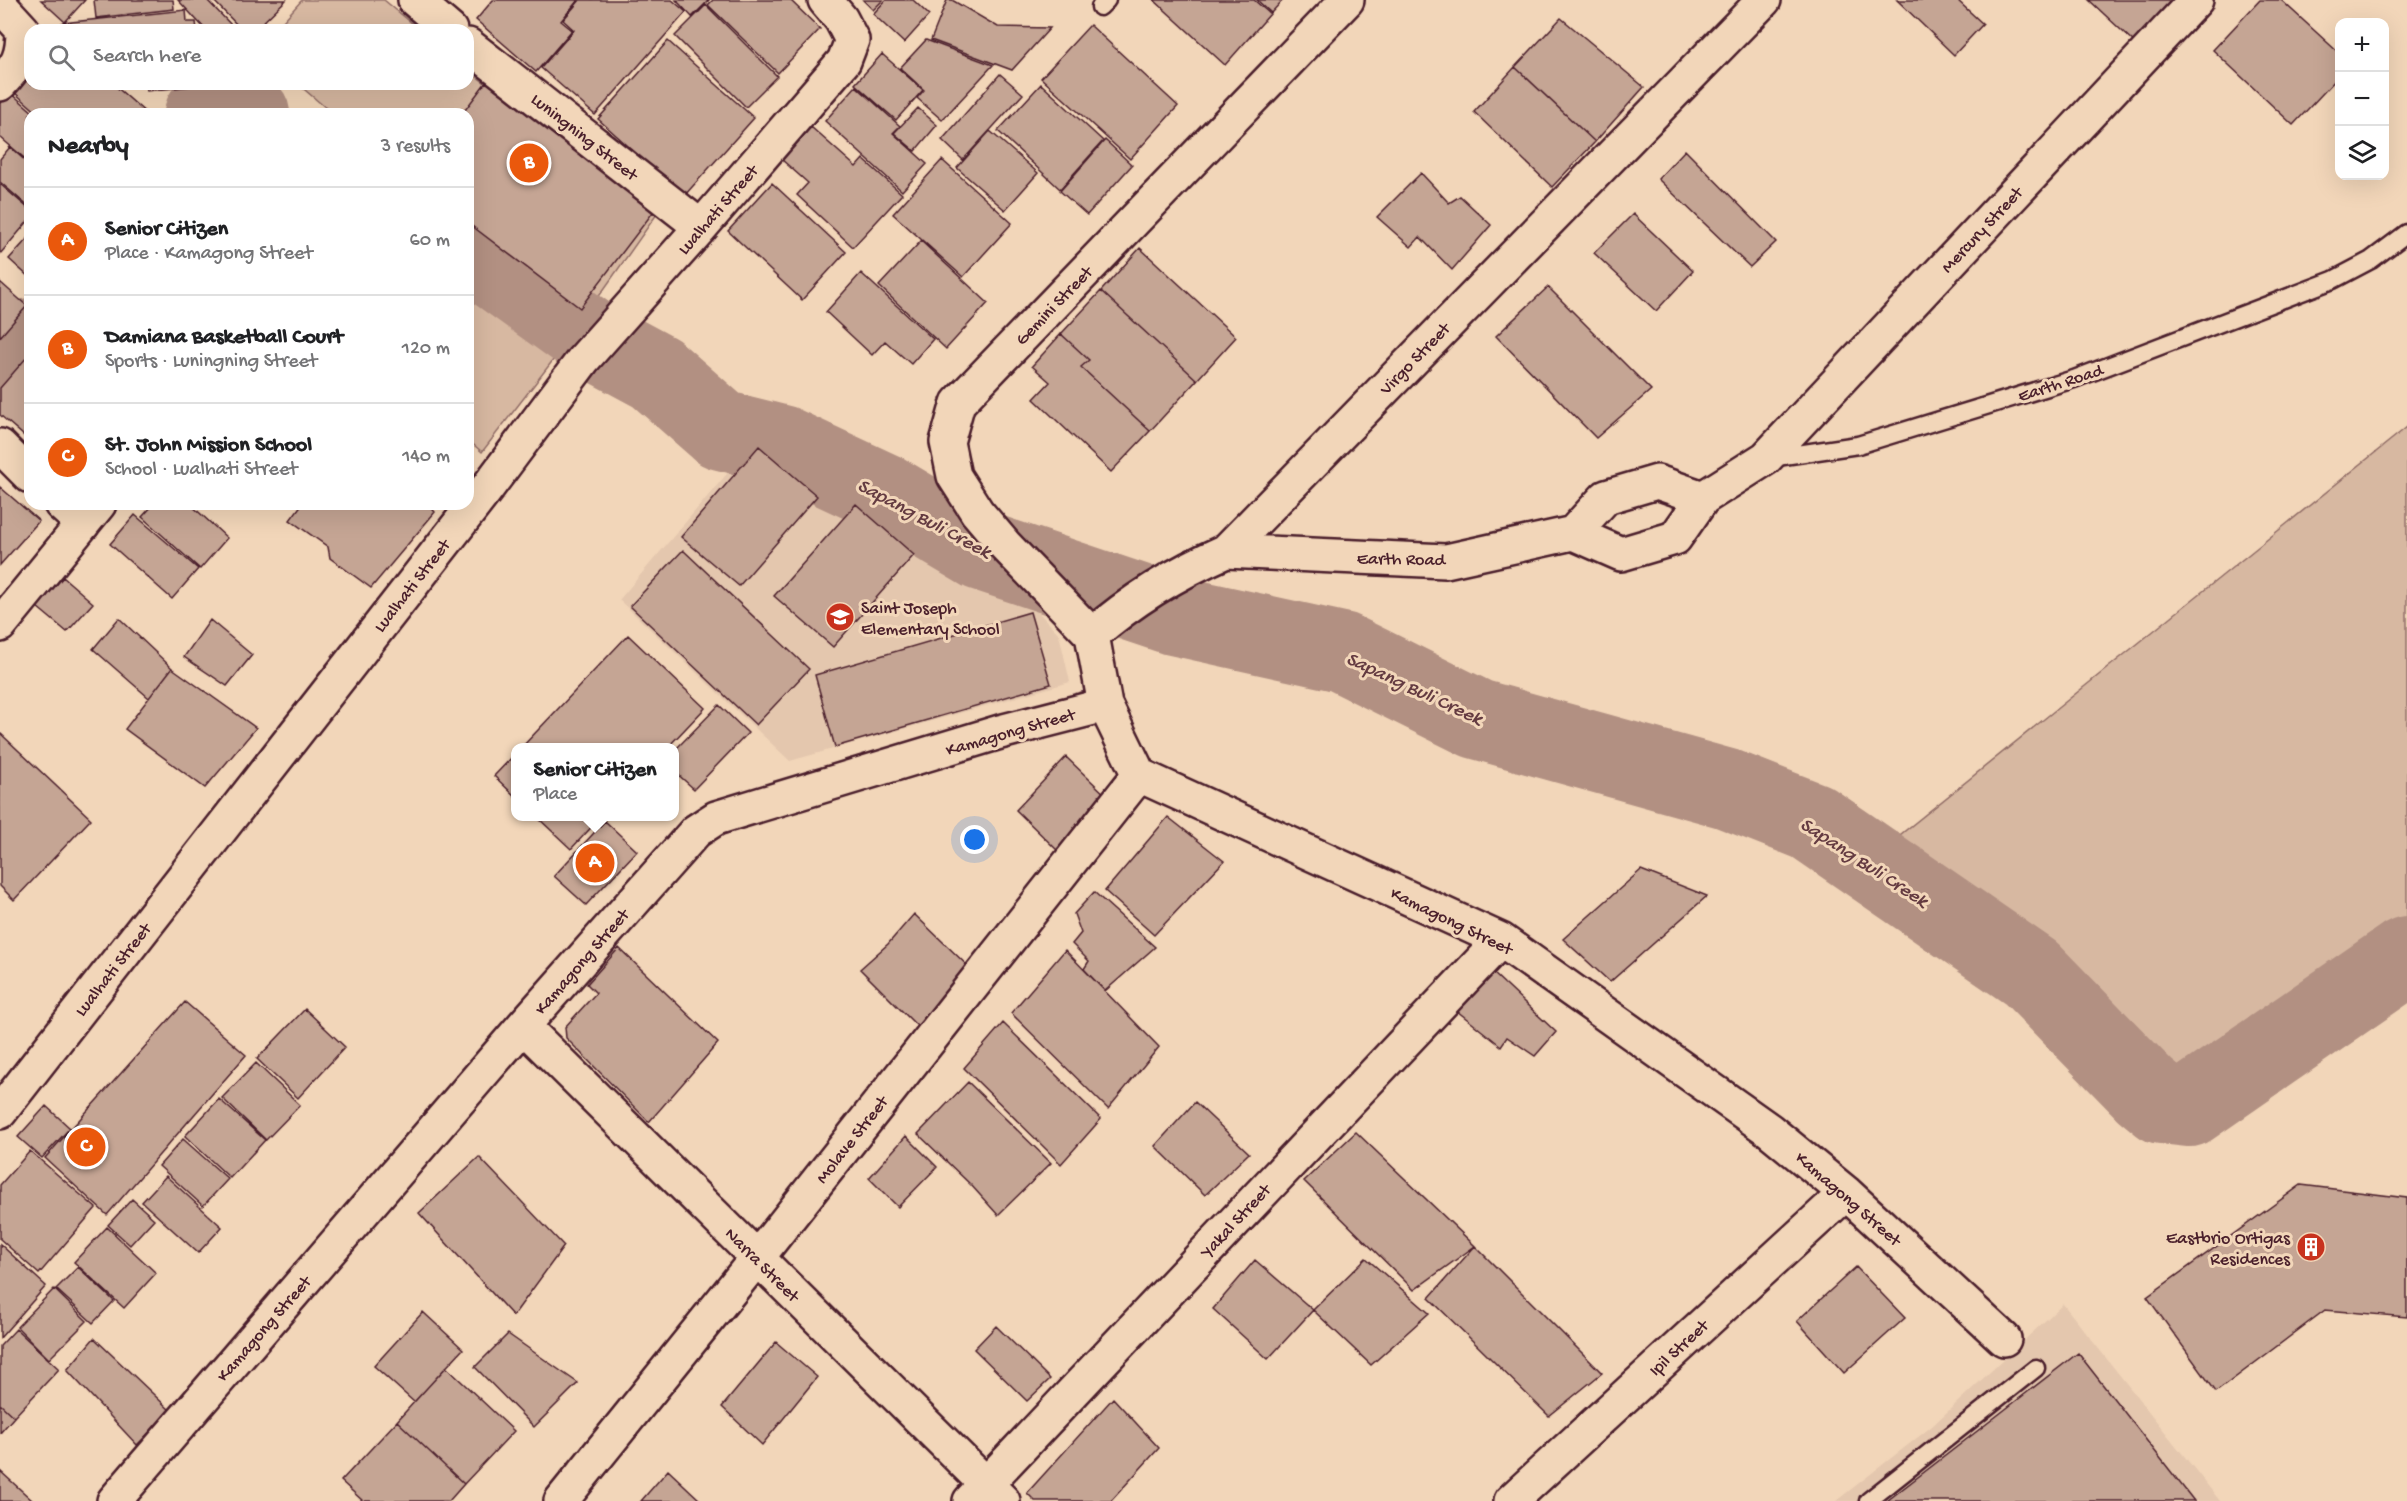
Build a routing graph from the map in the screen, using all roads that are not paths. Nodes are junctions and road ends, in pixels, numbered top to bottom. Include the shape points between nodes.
1 (415, 0) edge
2 (825, 0) edge
3 (1347, 0) edge
4 (1764, 0) edge
5 (2196, 0) edge
6 (0, 5) edge
7 (443, 24) edge
8 (474, 50) edge
9 (0, 84) edge
10 (701, 227) junction
11 (2407, 233) edge
12 (1766, 458) junction
13 (476, 485) edge
14 (1703, 498) junction
15 (457, 510) edge
16 (81, 511) edge
17 (1573, 533) junction
18 (1226, 551) junction
19 (0, 625) edge
20 (1092, 635) junction
21 (1105, 705) junction
22 (1139, 775) junction
23 (1501, 940) junction
24 (523, 1026) junction
25 (0, 1112) edge
26 (1846, 1193) junction
27 (757, 1258) junction
28 (2004, 1339) dead end
29 (2036, 1368) dead end
30 (986, 1495) edge
31 (114, 1501) edge
32 (561, 1501) edge
33 (1511, 1501) edge
34 (1868, 1501) edge

1 - 7 street
2 - 10 street, Lualhati Street via 852,40 844,61
3 - 20 street, Gemini Street via 958,403 947,442 954,476 1005,545
4 - 18 street, Virgo Street
5 - 12 street, Mercury Street
6 - 9 street via 23,30 23,49 16,67
8 - 10 street, Luningning Street
10 - 13 street, Lualhati Street
11 - 12 lane, Earth Road via 2371,260 2333,280 2074,379 1858,445
12 - 14 street, Earth Road
14 - 17 street via 1657,482 1606,497
14 - 17 street, Earth Road via 1675,538 1621,554
15 - 25 street, Lualhati Street
16 - 19 street
17 - 18 street, Earth Road via 1446,561
18 - 20 street, Virgo Street via 1182,570 1130,603
20 - 21 street
21 - 22 street
21 - 24 street, Kamagong Street via 716,818 696,831
22 - 23 street, Kamagong Street
22 - 27 street, Molave Street
23 - 26 street, Kamagong Street via 1769,1130
23 - 30 street, Yakal Street
24 - 27 street, Narra Street
24 - 31 street, Kamagong Street
26 - 28 street, Kamagong Street
26 - 33 street, Ipil Street
27 - 30 street, Narra Street
27 - 32 street, Molave Street
29 - 34 lane

